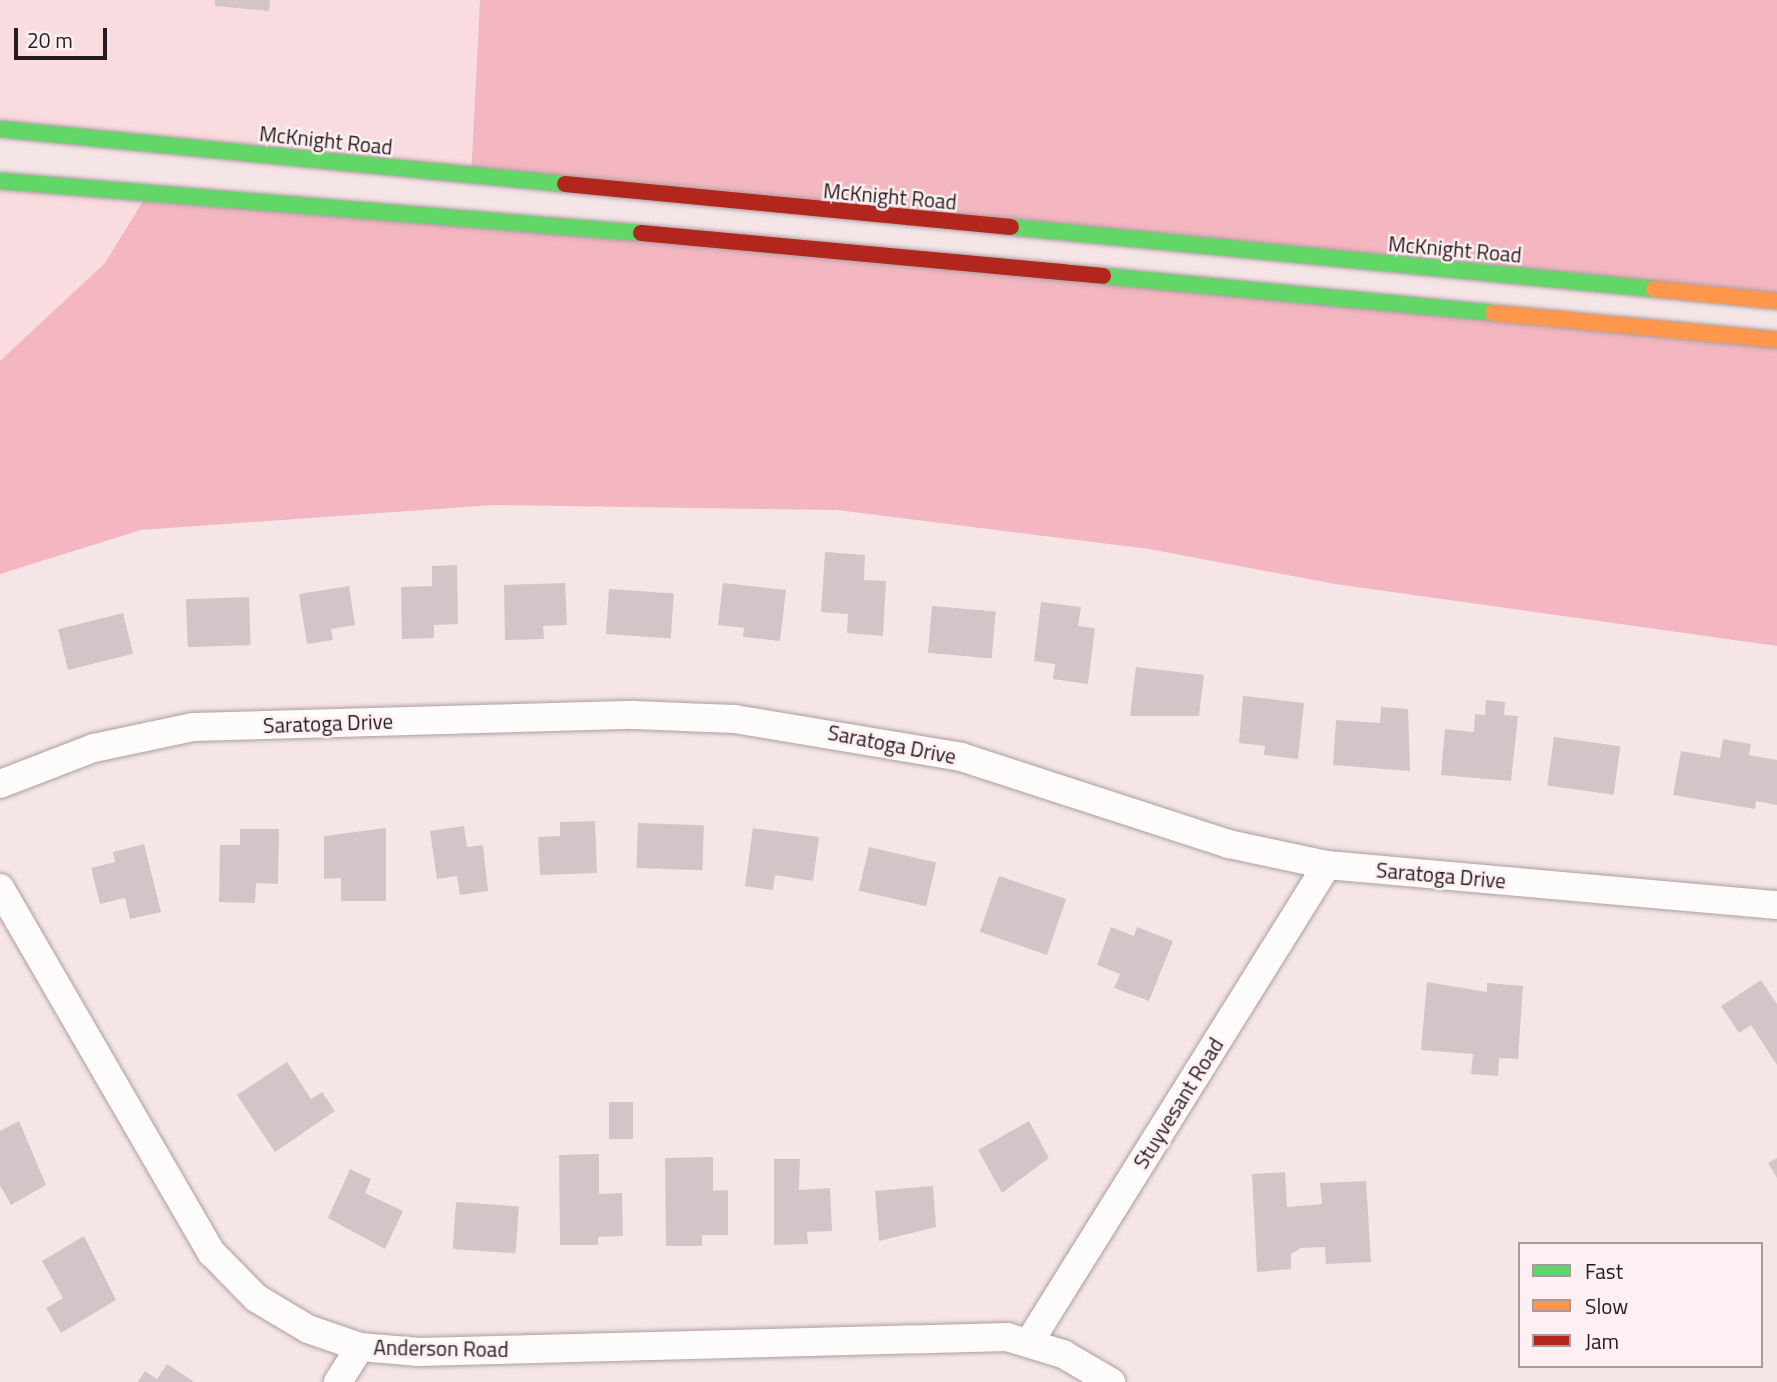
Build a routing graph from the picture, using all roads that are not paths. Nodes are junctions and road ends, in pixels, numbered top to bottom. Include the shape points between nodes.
1 (0, 129) edge
2 (0, 181) edge
3 (1777, 301) edge
4 (1777, 340) edge
5 (0, 784) edge
6 (1327, 865) junction
7 (0, 888) edge
8 (1777, 905) edge
9 (1030, 1341) junction
10 (360, 1347) junction
11 (1096, 1378) edge
12 (338, 1382) edge

1 - 3 highway, McKnight Road
2 - 4 highway via 466,216
5 - 6 street, Saratoga Drive via 81,752 193,727 634,715 735,719 961,757 1229,844
6 - 8 street, Saratoga Drive
6 - 9 street, Stuyvesant Road
7 - 10 street, Anderson Road via 212,1253 283,1316
9 - 10 street, Anderson Road via 419,1352
9 - 11 street, Anderson Road
10 - 12 street

